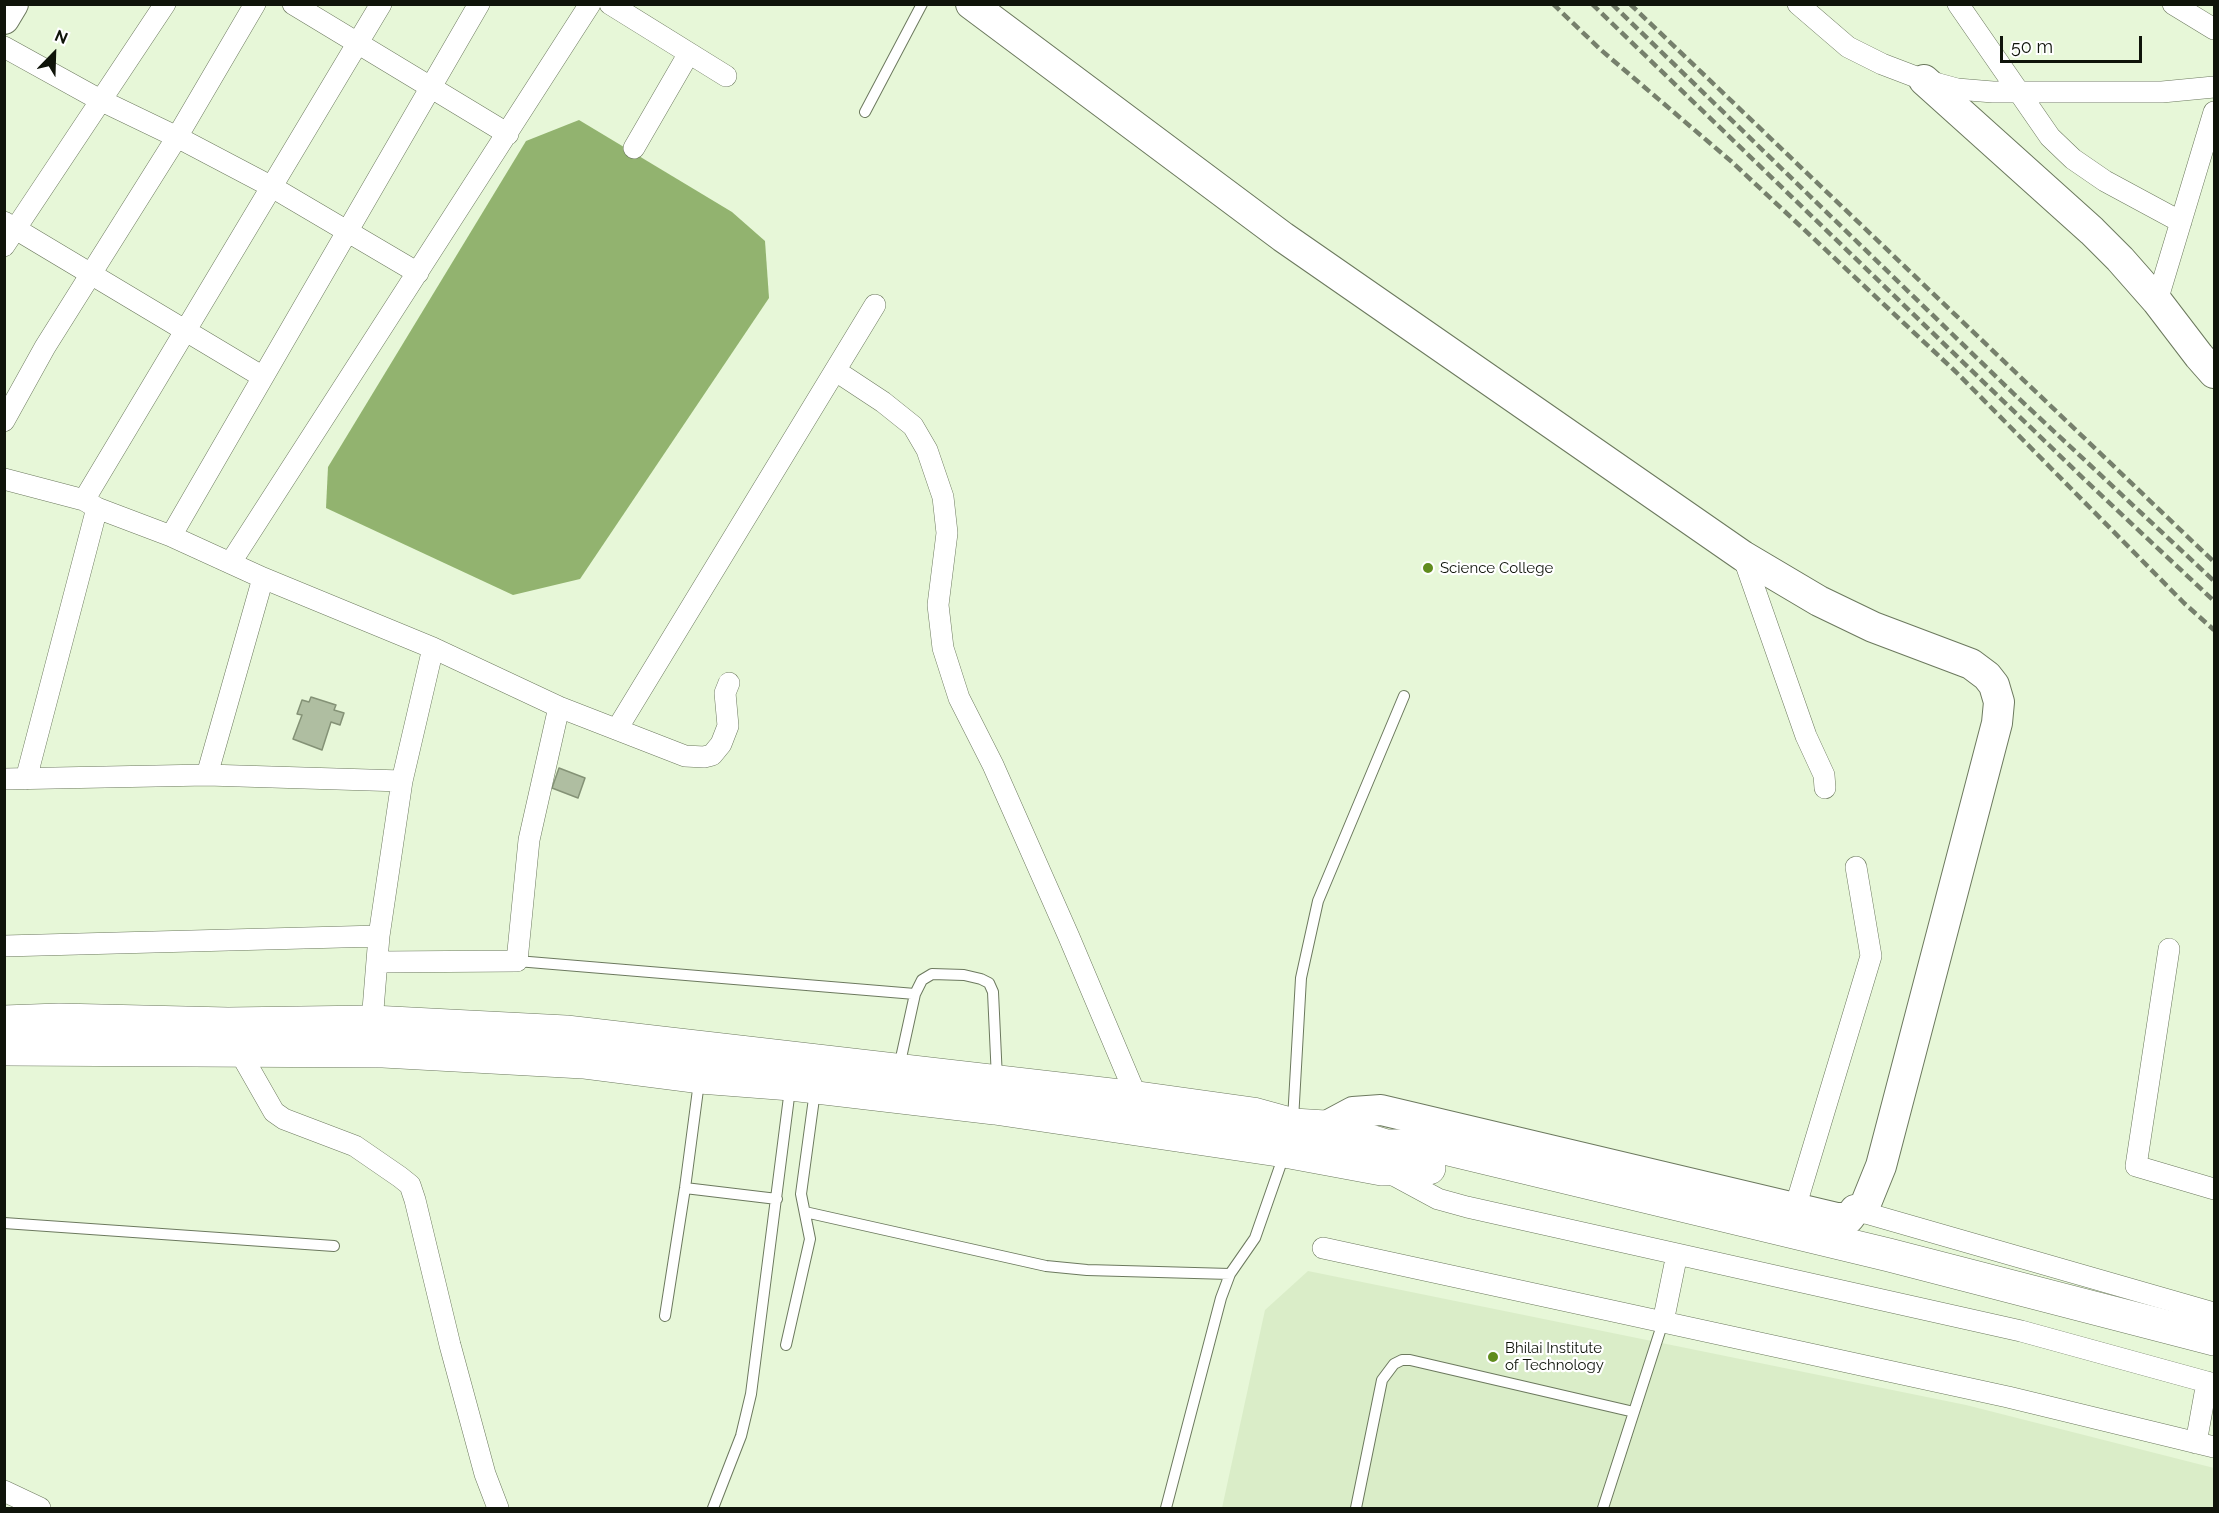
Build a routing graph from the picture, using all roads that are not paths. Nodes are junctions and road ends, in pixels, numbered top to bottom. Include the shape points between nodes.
1 (13, 4) edge
2 (165, 4) edge
3 (255, 4) edge
4 (293, 4) edge
5 (381, 4) edge
6 (479, 4) edge
7 (590, 4) edge
8 (610, 4) edge
9 (922, 4) edge
10 (971, 4) edge
11 (1798, 4) edge
12 (1958, 4) edge
13 (2173, 4) edge
14 (4, 19) edge
15 (2214, 29) edge
16 (358, 44) junction
17 (4, 47) edge
18 (689, 53) junction
19 (726, 76) dead end
20 (1924, 80) junction
21 (430, 87) junction
22 (2214, 87) edge
23 (2018, 90) junction
24 (100, 100) junction
25 (865, 112) dead end
26 (2214, 112) edge
27 (508, 134) junction
28 (177, 137) junction
29 (634, 148) dead end
30 (272, 187) junction
31 (2181, 222) junction
32 (347, 231) junction
33 (8, 232) edge
34 (92, 273) junction
35 (418, 273) junction
36 (2157, 301) junction
37 (875, 305) dead end
38 (186, 330) junction
39 (836, 371) junction
40 (2214, 373) edge
41 (263, 377) junction
42 (4, 421) edge
43 (4, 479) edge
44 (91, 504) junction
45 (171, 536) junction
46 (1743, 556) junction
47 (231, 562) junction
48 (263, 578) junction
49 (433, 648) junction
50 (729, 683) dead end
51 (1404, 696) dead end
52 (559, 707) junction
53 (617, 729) junction
54 (207, 775) junction
55 (4, 779) edge
56 (26, 779) junction
57 (402, 782) junction
58 (1825, 788) dead end
59 (1856, 867) dead end
60 (379, 936) junction
61 (4, 946) edge
62 (2169, 949) dead end
63 (517, 961) junction
64 (378, 962) junction
65 (915, 994) junction
66 (4, 1022) edge
67 (372, 1022) junction
68 (4, 1049) edge
69 (237, 1049) junction
70 (899, 1070) junction
71 (700, 1077) junction
72 (997, 1082) junction
73 (803, 1086) junction
74 (1137, 1098) junction
75 (1325, 1127) junction
76 (1289, 1138) junction
77 (1433, 1157) junction
78 (1382, 1169) junction
79 (685, 1188) junction
80 (2214, 1189) edge
81 (777, 1199) junction
82 (1795, 1208) junction
83 (1855, 1210) junction
84 (805, 1212) junction
85 (4, 1223) edge
86 (334, 1246) dead end
87 (1323, 1248) dead end
88 (1677, 1254) junction
89 (1230, 1274) junction
90 (2214, 1313) edge
91 (665, 1316) dead end
92 (1663, 1322) junction
93 (2214, 1339) edge
94 (786, 1345) dead end
95 (2212, 1375) edge
96 (1634, 1412) junction
97 (2205, 1445) edge
98 (4, 1491) edge
99 (40, 1509) edge
100 (498, 1509) edge
101 (713, 1509) edge
102 (1166, 1509) edge
103 (1356, 1509) edge
104 (1603, 1509) edge

1 - 14 street
2 - 24 street
3 - 28 street
4 - 16 street
5 - 16 street
6 - 21 street
7 - 27 street
8 - 18 street
9 - 25 lane
10 - 46 street via 1283,237
11 - 20 street via 1848,47
12 - 23 street
13 - 15 street
16 - 21 street
16 - 30 street
17 - 24 street
18 - 19 street
18 - 29 street
20 - 23 street via 1957,89
20 - 36 street via 2092,231
21 - 27 street
21 - 32 street
22 - 23 street via 2162,92
23 - 31 street via 2050,137 2073,159
24 - 28 street
24 - 33 street
26 - 31 street
27 - 35 street
28 - 30 street
28 - 34 street
30 - 32 street
30 - 38 street
31 - 36 street
32 - 35 street
32 - 41 street
33 - 34 street
34 - 38 street
34 - 42 street
35 - 47 street
36 - 40 street
37 - 39 street
38 - 41 street
38 - 44 street
39 - 53 street
39 - 74 street via 913,426 927,450 943,497 947,533 938,605 943,648 959,698 993,765
41 - 45 street
43 - 44 street
44 - 45 street
44 - 56 street
45 - 47 street
46 - 58 street via 1806,736 1824,775
46 - 83 street via 1874,627 1971,664 1990,681 1999,702 1997,723 1881,1166 1864,1208
47 - 48 street
48 - 49 street
48 - 54 street
49 - 52 street
49 - 57 street
50 - 53 street via 725,693 728,726 712,755 685,756
51 - 76 lane via 1318,901 1301,978
52 - 53 street
52 - 63 street via 529,840
54 - 56 street
54 - 57 street
55 - 56 street
57 - 60 street
59 - 82 street via 1870,956
60 - 61 street
60 - 64 street
62 - 80 street via 2136,1166
63 - 64 street
63 - 65 lane
64 - 67 street
65 - 70 lane
65 - 72 lane via 922,980 932,975 964,975 989,983 993,992
66 - 67 main road
67 - 70 main road via 566,1032
68 - 69 main road
69 - 71 main road via 383,1051 571,1062
69 - 100 street via 274,1112 355,1146 410,1185 485,1474
70 - 72 main road
71 - 73 main road
71 - 79 lane
72 - 74 main road
73 - 76 main road
73 - 81 lane
73 - 84 lane via 801,1194
74 - 76 main road via 1253,1114
75 - 76 main road
75 - 77 main road
75 - 82 street via 1353,1112 1382,1110
76 - 78 main road
76 - 89 lane via 1255,1238
77 - 78 main road
77 - 93 main road via 1889,1255
77 - 95 main road via 1842,1264
78 - 88 street via 1438,1199
79 - 81 lane
79 - 91 lane
81 - 101 lane via 751,1394 741,1437
82 - 83 street via 1837,1218 1849,1218
83 - 90 street
84 - 89 lane via 1046,1266
84 - 94 lane via 810,1239
85 - 86 lane
87 - 92 street
88 - 92 street
88 - 95 street
89 - 102 lane
92 - 96 lane
92 - 97 street via 2008,1397
95 - 97 street
96 - 103 lane via 1402,1360 1382,1380
96 - 104 lane
98 - 99 street

